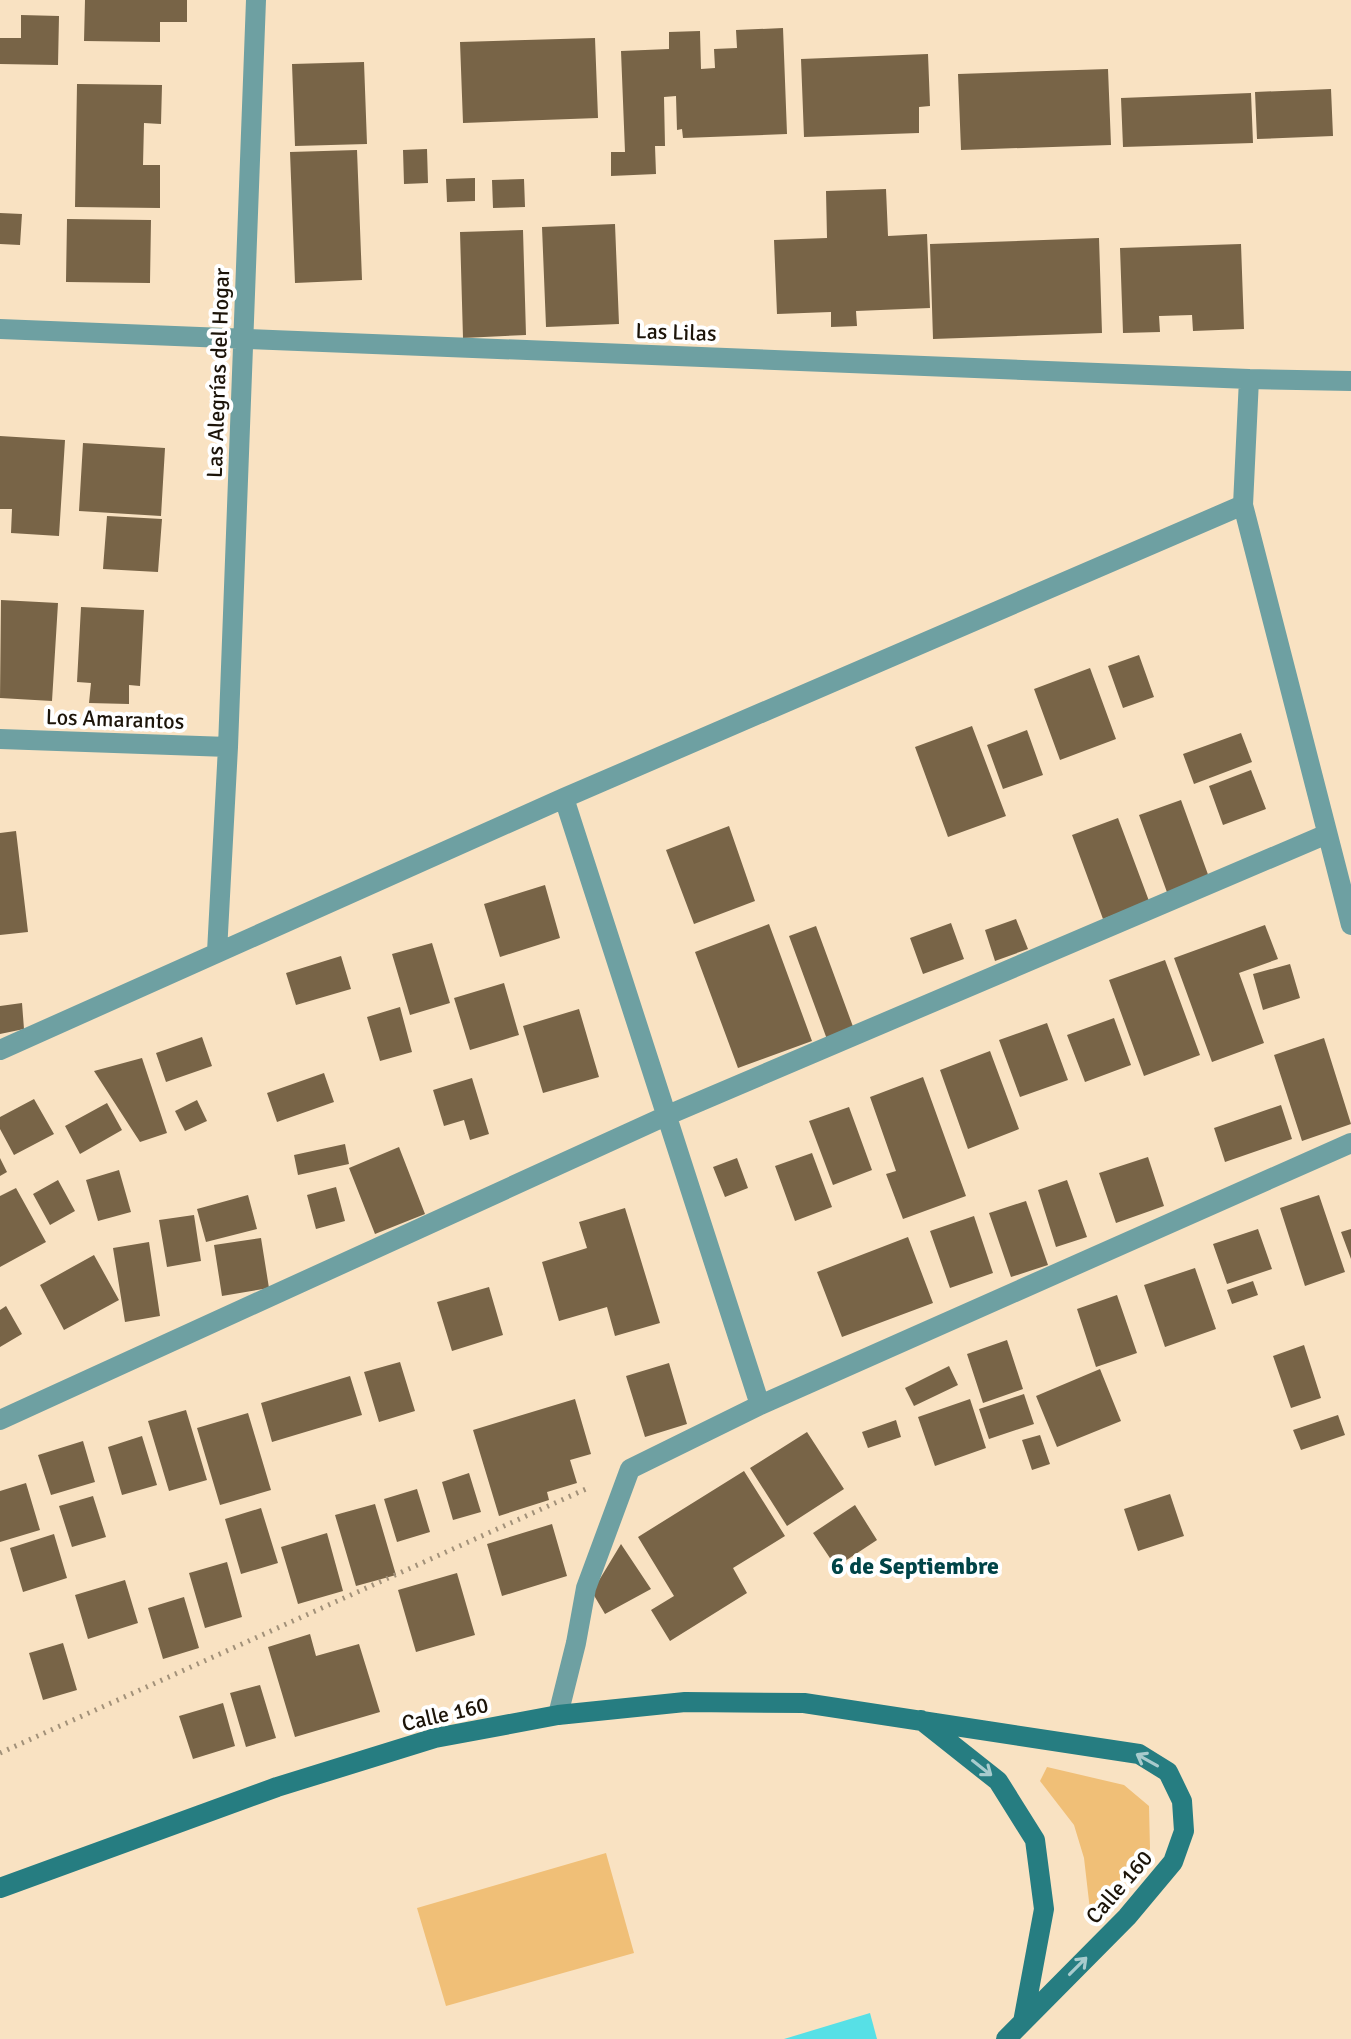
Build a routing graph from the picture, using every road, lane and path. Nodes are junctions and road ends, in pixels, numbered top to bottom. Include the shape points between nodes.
1 (256, 0) edge
2 (0, 329) edge
3 (243, 338) junction
4 (1249, 379) junction
5 (1351, 381) edge
6 (1243, 505) junction
7 (0, 739) edge
8 (228, 747) junction
9 (564, 798) junction
10 (1327, 834) junction
11 (1351, 925) edge
12 (217, 952) junction
13 (0, 1050) edge
14 (668, 1115) junction
15 (1351, 1143) edge
16 (760, 1405) junction
17 (0, 1420) edge
18 (630, 1469) junction
19 (558, 1715) junction
20 (921, 1720) junction
21 (0, 1753) edge
22 (0, 1888) edge
23 (1023, 2022) junction
24 (1006, 2039) edge

1 - 3 street, Las Alegrías del Hogar
2 - 3 street, Las Lilas
3 - 4 street, Las Lilas
3 - 8 street, Las Alegrías del Hogar
4 - 5 street, Las Lilas
4 - 6 street
6 - 9 street
6 - 10 street
7 - 8 street, Los Amarantos
8 - 12 street, Las Alegrías del Hogar
9 - 12 street
9 - 14 street
10 - 11 street
10 - 14 street
12 - 13 street
14 - 16 street
14 - 17 street
15 - 16 street
16 - 18 street
18 - 19 street via 586,1588
18 - 21 path
19 - 20 main road, Calle 160 via 685,1702 804,1703
19 - 22 main road, Calle 160 via 421,1742 277,1787
20 -> 23 main road via 998,1781 1035,1840 1044,1909
23 -> 20 main road, Calle 160 via 1127,1917 1173,1862 1184,1831 1182,1801 1168,1772 1139,1754
23 - 24 main road, Calle 160

